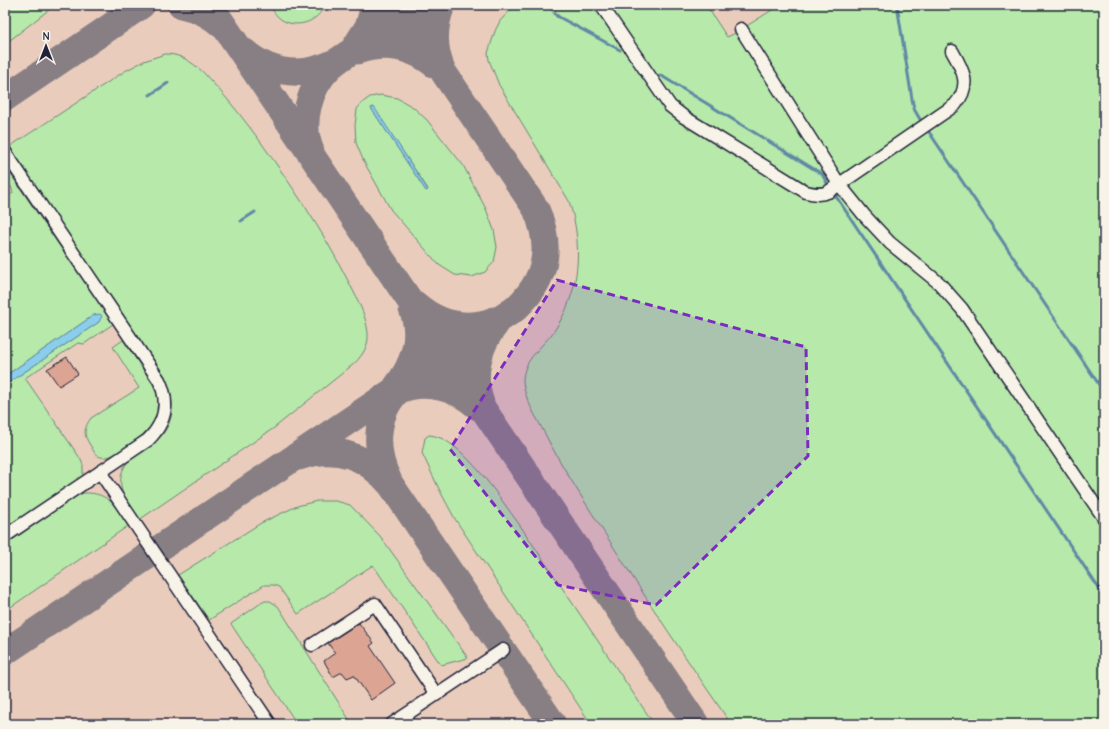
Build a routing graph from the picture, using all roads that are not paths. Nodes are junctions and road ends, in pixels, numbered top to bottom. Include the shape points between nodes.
1 (601, 5) edge
2 (741, 29) dead end
3 (952, 51) dead end
4 (5, 152) edge
5 (839, 184) junction
6 (100, 472) junction
7 (1104, 518) edge
8 (5, 536) edge
9 (312, 645) dead end
10 (503, 650) dead end
11 (436, 694) junction
12 (270, 724) edge
13 (392, 724) edge

1 - 5 lane via 665,100 676,112 806,192 822,194
2 - 5 lane
3 - 5 lane via 964,76 964,88 960,99 947,111
4 - 6 lane via 118,329 159,380 164,395 164,411 159,427 148,440
5 - 7 lane via 878,231 939,283 962,309
6 - 8 lane
6 - 12 lane
9 - 11 lane via 376,604
10 - 11 lane
11 - 13 lane

